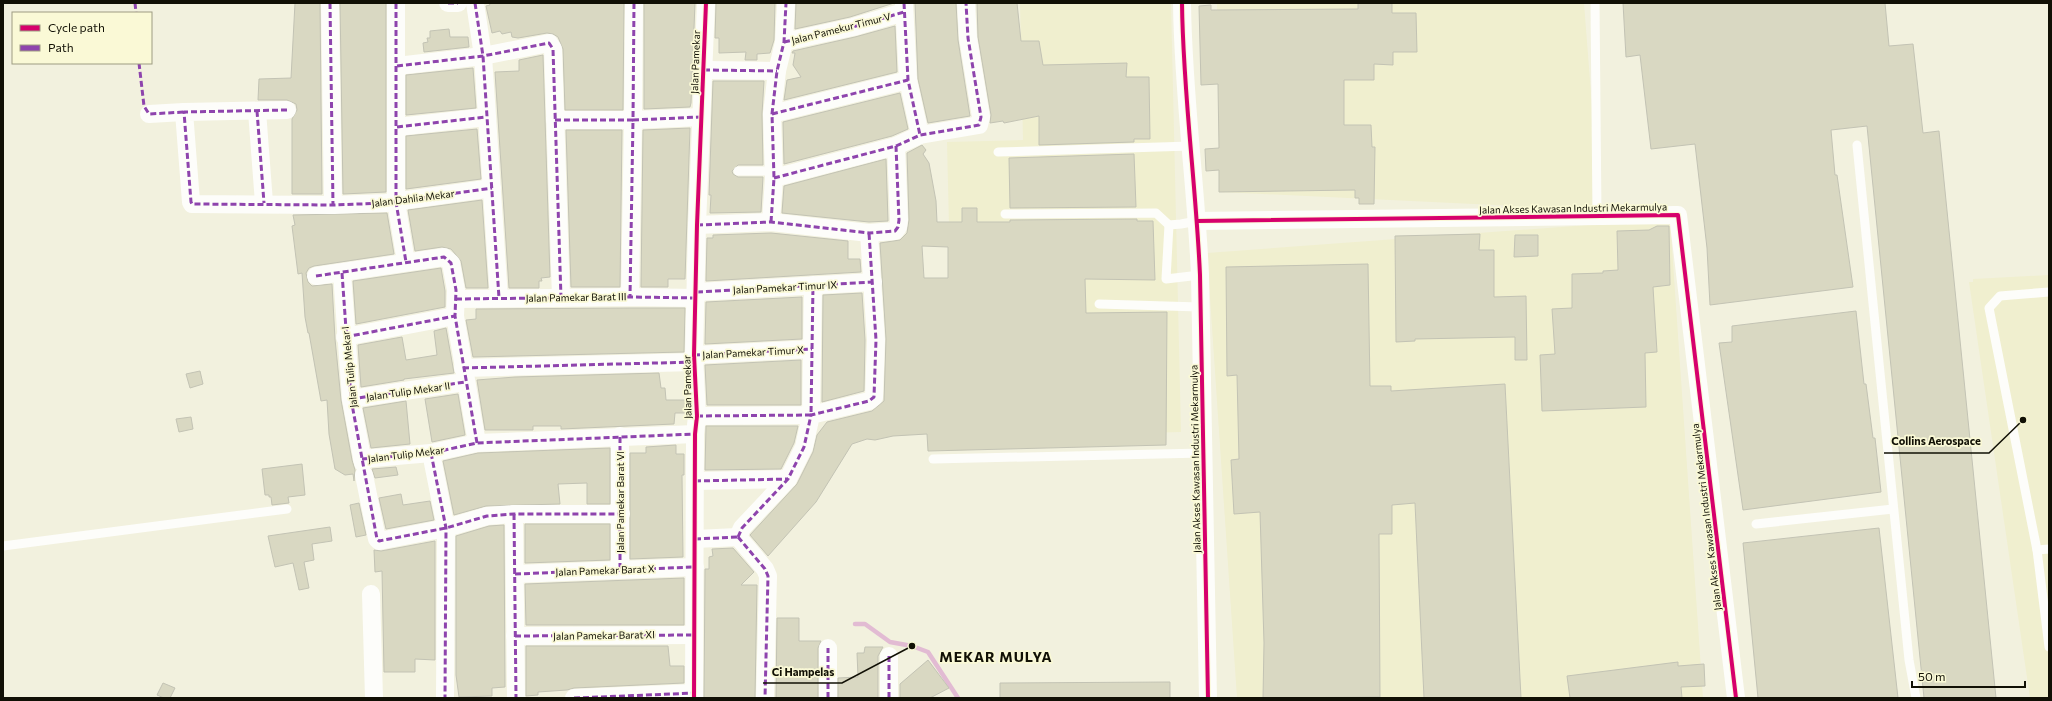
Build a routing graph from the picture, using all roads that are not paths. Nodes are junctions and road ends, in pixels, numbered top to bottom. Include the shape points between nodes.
1 (330, 3) edge
2 (396, 3) edge
3 (448, 3) edge
4 (458, 3) edge
5 (475, 3) edge
6 (634, 3) edge
7 (706, 3) edge
8 (786, 3) edge
9 (966, 3) edge
10 (1182, 3) edge
11 (1595, 3) edge
12 (904, 7) edge
13 (784, 42) junction
14 (483, 56) junction
15 (397, 66) junction
16 (704, 70) junction
17 (777, 71) junction
18 (908, 80) junction
19 (287, 110) dead end
20 (257, 111) junction
21 (184, 112) junction
22 (149, 114) dead end
23 (772, 114) junction
24 (486, 116) junction
25 (701, 116) junction
26 (555, 120) junction
27 (633, 120) junction
28 (397, 127) junction
29 (920, 135) junction
30 (1857, 145) dead end
31 (896, 146) junction
32 (1191, 146) junction
33 (998, 152) dead end
34 (738, 171) dead end
35 (774, 175) junction
36 (492, 188) junction
37 (396, 202) junction
38 (264, 203) junction
39 (334, 205) junction
40 (1005, 214) dead end
41 (1597, 216) junction
42 (1197, 221) junction
43 (770, 222) junction
44 (1169, 224) junction
45 (697, 225) junction
46 (869, 233) junction
47 (406, 262) junction
48 (342, 273) junction
49 (1200, 275) junction
50 (316, 276) dead end
51 (873, 282) junction
52 (813, 286) junction
53 (2049, 292) edge
54 (696, 295) junction
55 (630, 297) junction
56 (499, 298) junction
57 (561, 298) junction
58 (1099, 304) dead end
59 (455, 307) junction
60 (1200, 308) junction
61 (345, 337) junction
62 (812, 349) junction
63 (695, 359) junction
64 (464, 375) junction
65 (351, 399) junction
66 (811, 415) junction
67 (697, 416) junction
68 (695, 434) junction
69 (620, 436) junction
70 (477, 443) junction
71 (431, 453) junction
72 (1203, 453) junction
73 (933, 459) dead end
74 (363, 466) junction
75 (788, 479) junction
76 (695, 481) junction
77 (287, 509) dead end
78 (1893, 510) junction
79 (514, 514) junction
80 (621, 514) junction
81 (1756, 524) dead end
82 (446, 528) junction
83 (738, 537) junction
84 (695, 539) junction
85 (3, 546) edge
86 (2049, 549) edge
87 (2037, 550) junction
88 (695, 567) junction
89 (620, 569) junction
90 (515, 574) junction
91 (371, 594) dead end
92 (693, 635) junction
93 (516, 636) junction
94 (2049, 646) edge
95 (828, 648) dead end
96 (889, 656) dead end
97 (694, 696) edge
98 (620, 697) edge
99 (374, 698) edge
100 (445, 698) edge
101 (516, 698) edge
102 (574, 698) edge
103 (765, 698) edge
104 (828, 698) edge
105 (889, 698) edge
106 (1208, 698) edge
107 (1736, 698) edge
108 (1916, 698) edge

1 - 39 street
2 - 15 street
3 - 4 street
5 - 14 street
6 - 27 street
7 - 16 street, Jalan Pamekar
8 - 13 street
9 - 29 street via 968,38 981,122 976,127
10 - 32 street, Jalan Akses Kawasan Industri Mekarmulya via 1182,50
11 - 41 lane
12 - 13 street, Jalan Pamekur Timur V via 853,27
12 - 18 street
13 - 17 street, Jalan Pamekur Timur V
14 - 15 street
14 - 24 street
14 - 26 street via 549,43 553,49
15 - 28 street
16 - 17 street
16 - 25 street, Jalan Pamekar
17 - 23 street, Jalan Pamekur Timur V
18 - 23 street
18 - 29 street
19 - 20 street
20 - 21 street
20 - 38 street
21 - 22 street
21 - 38 street, Jalan Dahlia Mekar via 192,204
23 - 35 street, Jalan Pamekur Timur V
24 - 28 street
24 - 36 street
25 - 27 street
25 - 45 street, Jalan Pamekar
26 - 27 street
26 - 57 street
27 - 55 street
28 - 37 street
29 - 31 street
30 - 78 lane
31 - 35 street
31 - 46 street via 898,227 888,232
32 - 33 lane
32 - 42 street, Jalan Akses Kawasan Industri Mekarmulya
34 - 35 lane
35 - 43 street, Jalan Pamekur Timur V
36 - 37 street, Jalan Dahlia Mekar
36 - 56 street
37 - 39 street, Jalan Dahlia Mekar
37 - 47 street
38 - 39 street, Jalan Dahlia Mekar
40 - 44 lane via 1156,213
41 - 42 street, Jalan Akses Kawasan Industri Mekarmulya
41 - 107 street, Jalan Akses Kawasan Industri Mekarmulya via 1678,215
42 - 44 lane
42 - 49 street, Jalan Akses Kawasan Industri Mekarmulya
43 - 45 street
43 - 46 street
44 - 49 lane via 1166,279
45 - 54 street, Jalan Pamekar
46 - 51 street
47 - 48 street
47 - 59 street via 444,257 448,259 451,263
48 - 50 street
48 - 61 street, Jalan Tulip Mekar I
49 - 60 street, Jalan Akses Kawasan Industri Mekarmulya
51 - 52 street, Jalan Pamekar Timur IX
51 - 66 street via 876,340 874,397 869,401
52 - 54 street, Jalan Pamekar Timur IX
52 - 62 street
53 - 87 lane via 2000,296 1989,308
54 - 55 street, Jalan Pamekar Barat III
54 - 63 street, Jalan Pamekar
55 - 57 street, Jalan Pamekar Barat III
56 - 57 street, Jalan Pamekar Barat III
56 - 59 street, Jalan Pamekar Barat III
58 - 60 lane
59 - 61 street, Jalan Pamekar Barat III
59 - 64 street
60 - 72 street, Jalan Akses Kawasan Industri Mekarmulya
61 - 65 street, Jalan Tulip Mekar I
62 - 63 street, Jalan Pamekar Timur X
62 - 66 street
63 - 64 street, Jalan Pamekar Timur X
63 - 67 street, Jalan Pamekar
64 - 65 street, Jalan Tulip Mekar II
64 - 70 street
65 - 74 street, Jalan Tulip Mekar I
66 - 67 street
66 - 75 street via 804,447
67 - 68 street, Jalan Pamekar
68 - 69 street, Jalan Tulip Mekar
68 - 76 street, Jalan Pamekar
69 - 70 street, Jalan Tulip Mekar
69 - 80 street, Jalan Pamekar Barat VI
70 - 71 street, Jalan Tulip Mekar
71 - 74 street, Jalan Tulip Mekar
71 - 82 street
72 - 73 lane
72 - 106 street, Jalan Akses Kawasan Industri Mekarmulya
74 - 82 street, Jalan Tulip Mekar via 377,540
75 - 76 street
75 - 83 street via 742,528
76 - 84 street, Jalan Pamekar
77 - 85 lane
78 - 81 lane
78 - 108 lane via 1909,660
79 - 80 street
79 - 82 street via 487,516
79 - 90 street
80 - 89 street, Jalan Pamekar Barat VI
82 - 100 street
83 - 84 street
83 - 103 street via 768,576
84 - 88 street, Jalan Pamekar
86 - 87 lane
87 - 94 lane
88 - 89 street, Jalan Pamekar Barat X
88 - 92 street, Jalan Pamekar
89 - 90 street, Jalan Pamekar Barat X
90 - 93 street
91 - 99 street
92 - 93 street, Jalan Pamekar Barat XI
92 - 97 street, Jalan Pamekar
93 - 101 street
95 - 104 street
96 - 105 street
97 - 98 street
98 - 102 street

